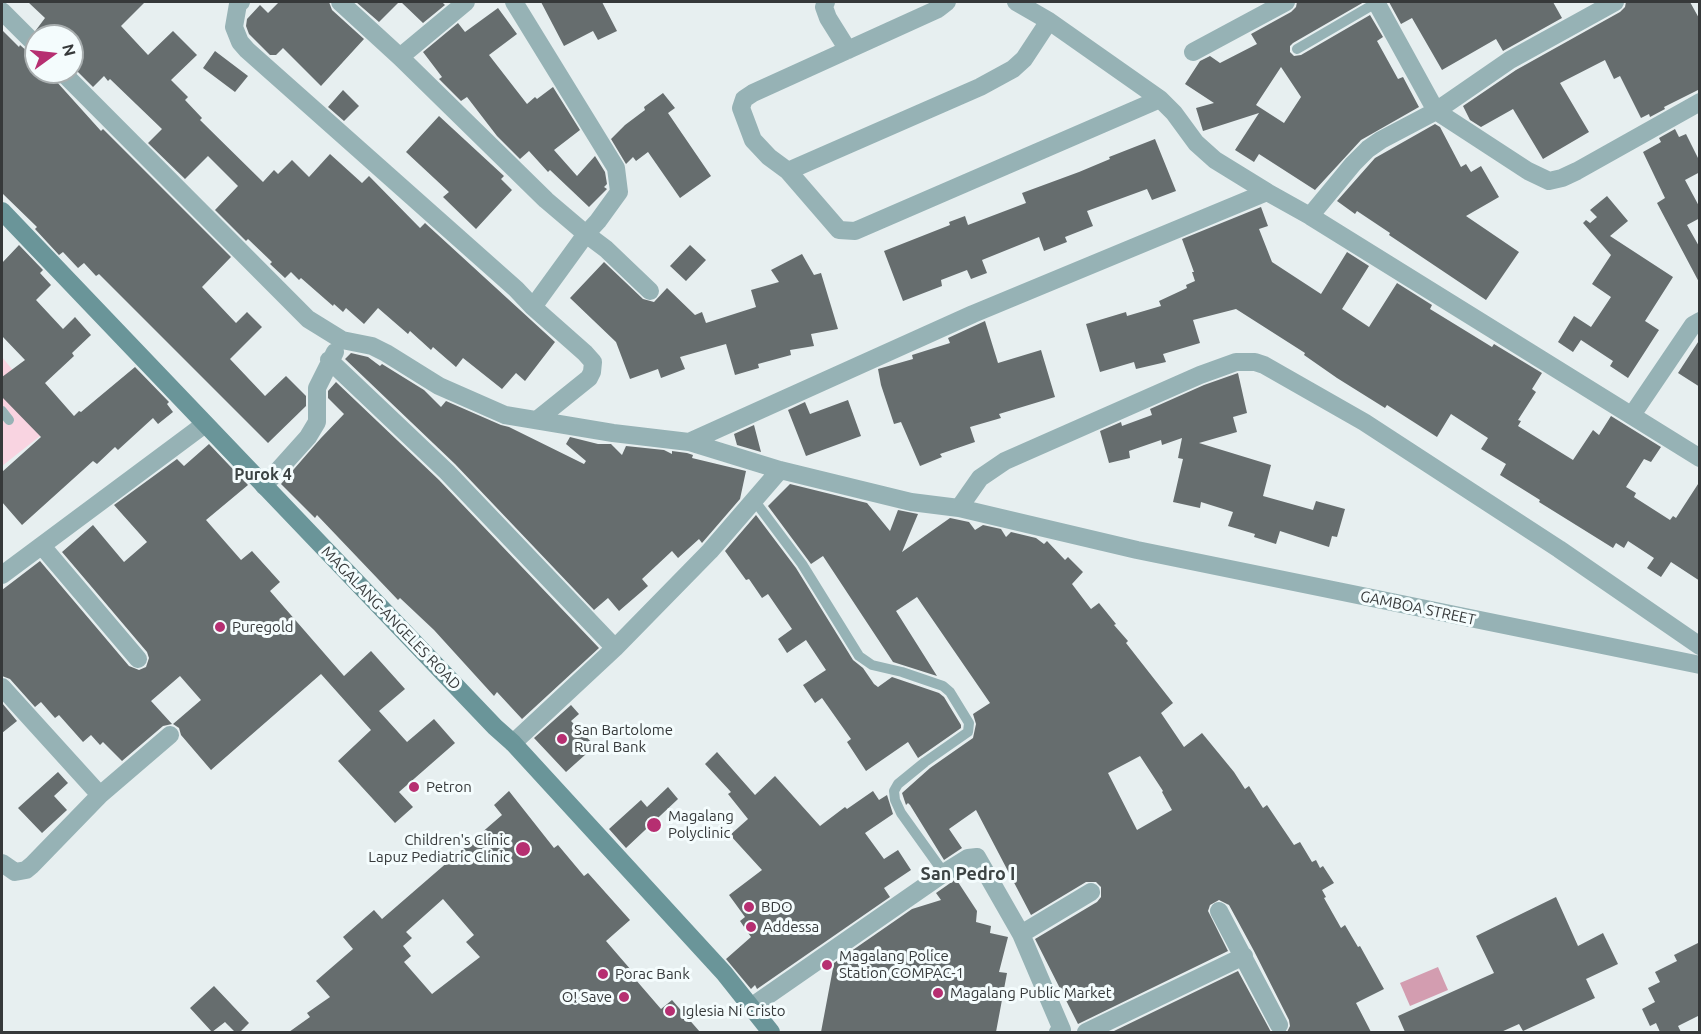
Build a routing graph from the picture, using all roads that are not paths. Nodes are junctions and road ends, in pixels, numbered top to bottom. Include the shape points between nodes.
1 (241, 2) edge
2 (340, 2) edge
3 (466, 2) edge
4 (514, 2) edge
5 (826, 2) edge
6 (947, 2) edge
7 (1016, 2) edge
8 (1286, 2) edge
9 (1376, 2) edge
10 (1615, 2) edge
11 (2, 11) edge
12 (1048, 21) junction
13 (24, 33) edge
14 (1297, 49) dead end
15 (848, 50) junction
16 (1193, 52) dead end
17 (400, 57) junction
18 (74, 84) edge
19 (1160, 99) junction
20 (1700, 102) edge
21 (1436, 111) junction
22 (788, 171) junction
23 (1268, 192) junction
24 (2, 211) edge
25 (1310, 216) junction
26 (586, 234) junction
27 (650, 291) dead end
28 (533, 307) junction
29 (1697, 325) edge
30 (342, 340) junction
31 (329, 360) junction
32 (2, 411) edge
33 (1632, 415) junction
34 (538, 419) junction
35 (9, 420) dead end
36 (205, 424) junction
37 (689, 442) junction
38 (1700, 458) edge
39 (780, 470) junction
40 (264, 486) junction
41 (754, 500) junction
42 (959, 508) junction
43 (42, 546) junction
44 (2, 575) edge
45 (1700, 646) edge
46 (615, 648) junction
47 (138, 659) dead end
48 (1700, 665) edge
49 (2, 687) edge
50 (170, 735) dead end
51 (513, 743) junction
52 (100, 795) junction
53 (2, 863) edge
54 (944, 873) junction
55 (1091, 892) dead end
56 (1219, 911) dead end
57 (1021, 934) junction
58 (1244, 956) junction
59 (752, 1007) junction
60 (1280, 1025) dead end
61 (771, 1032) edge
62 (1063, 1032) edge
63 (1086, 1032) edge

1 - 28 street via 234,27 240,42
2 - 17 street
3 - 17 street
4 - 26 street via 616,168 619,192
5 - 15 street via 828,18
6 - 15 street
7 - 12 street
8 - 16 street
9 - 14 lane
9 - 21 street
10 - 21 street via 1510,60
11 - 13 street
12 - 19 street
12 - 22 street via 1013,69
15 - 22 street via 744,99 741,108 753,140
17 - 26 street
18 - 30 street via 308,319
19 - 22 street via 855,231 839,230
19 - 23 street via 1215,160
20 - 21 street via 1577,171 1549,181
21 - 25 street via 1368,149
23 - 25 street
23 - 37 street via 973,314
24 - 36 main road, MAGALANG-ANGELES ROAD
25 - 33 street
26 - 27 street
26 - 28 street
28 - 34 street via 585,352 594,367 589,378
29 - 33 street
30 - 31 street
30 - 34 street, GAMBOA STREET via 387,352 439,386 477,404 505,415
31 - 40 street via 317,388 317,422
31 - 46 street via 447,472
32 - 35 lane
33 - 38 street
34 - 37 street, GAMBOA STREET
36 - 40 main road, MAGALANG-ANGELES ROAD
36 - 43 street
37 - 39 street, GAMBOA STREET
39 - 41 street
39 - 42 street, GAMBOA STREET via 911,502
40 - 51 main road, MAGALANG-ANGELES ROAD
41 - 46 street
41 - 54 lane via 802,564 859,656 872,665 943,686 969,723 968,732 925,762 894,791 901,813
42 - 45 street via 980,478 1005,461 1200,375 1236,362 1255,362 1364,422
42 - 48 street, GAMBOA STREET via 1137,550
43 - 44 street
43 - 47 street
46 - 51 street
49 - 52 street
50 - 52 street
51 - 59 main road, MAGALANG-ANGELES ROAD
52 - 53 street via 32,866 15,872
54 - 57 street via 968,858 977,857
54 - 59 street
55 - 57 street
56 - 58 street
57 - 62 street
58 - 60 street
58 - 63 street
59 - 61 main road, MAGALANG-ANGELES ROAD

